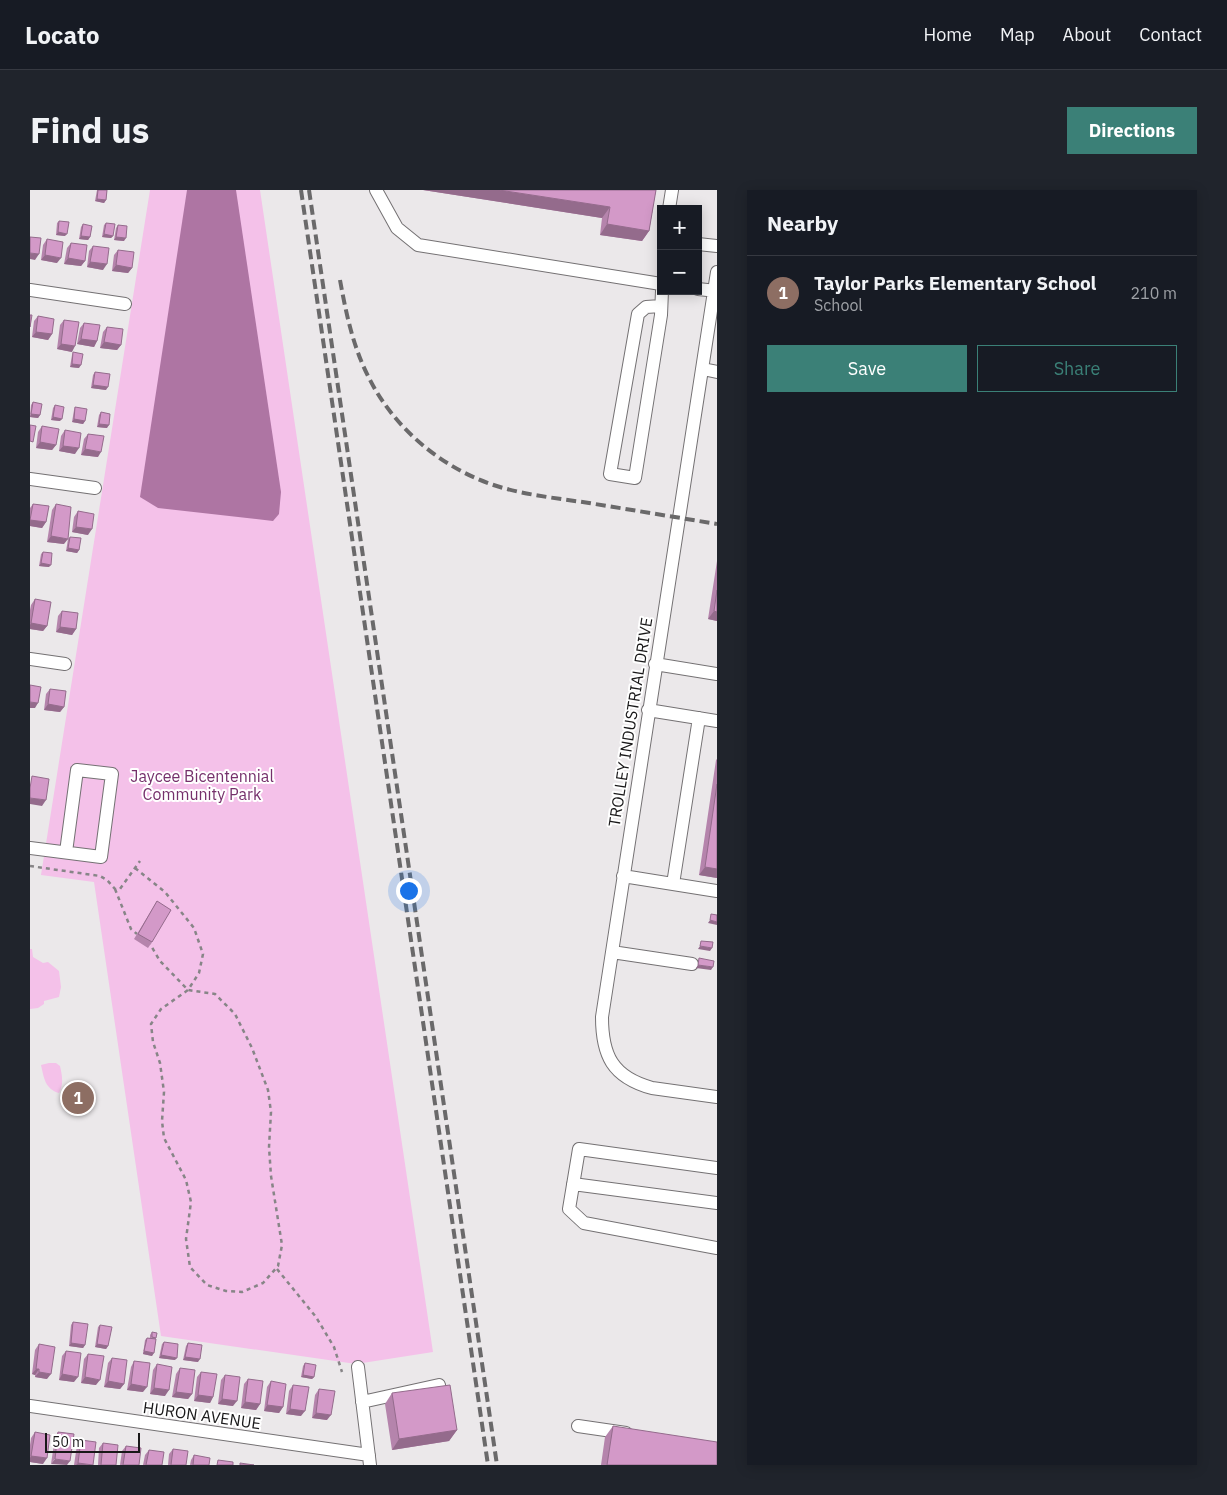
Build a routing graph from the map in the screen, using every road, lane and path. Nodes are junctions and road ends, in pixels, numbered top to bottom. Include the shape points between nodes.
1 (376, 190) edge
2 (672, 190) edge
3 (670, 205) edge
4 (702, 244) edge
5 (717, 246) edge
6 (717, 272) edge
7 (657, 283) edge
8 (702, 289) edge
9 (30, 290) edge
10 (716, 291) edge
11 (662, 295) edge
12 (125, 304) dead end
13 (661, 306) junction
14 (702, 369) junction
15 (717, 372) edge
16 (30, 479) edge
17 (95, 488) dead end
18 (30, 659) edge
19 (65, 664) dead end
20 (655, 664) junction
21 (717, 674) edge
22 (648, 710) junction
23 (699, 718) junction
24 (717, 722) edge
25 (30, 848) edge
26 (66, 852) junction
27 (140, 861) dead end
28 (30, 866) edge
29 (135, 868) junction
30 (623, 876) junction
31 (673, 884) junction
32 (115, 889) junction
33 (717, 891) edge
34 (137, 934) edge
35 (150, 944) edge
36 (612, 952) junction
37 (692, 964) dead end
38 (188, 990) junction
39 (717, 1097) edge
40 (717, 1168) edge
41 (573, 1184) junction
42 (717, 1203) edge
43 (717, 1248) edge
44 (276, 1268) junction
45 (358, 1367) dead end
46 (342, 1372) dead end
47 (439, 1385) edge
48 (362, 1402) junction
49 (30, 1406) edge
50 (578, 1426) dead end
51 (635, 1434) edge
52 (370, 1460) edge

1 - 7 street via 397,228 418,245
2 - 3 street
4 - 5 street
6 - 10 street, TROLLEY INDUSTRIAL DRIVE
8 - 10 street
9 - 12 street
10 - 14 street, TROLLEY INDUSTRIAL DRIVE
11 - 13 street
13 - 13 street via 635,478 610,474 638,314 646,307
14 - 15 street
14 - 20 street, TROLLEY INDUSTRIAL DRIVE
16 - 17 street
18 - 19 street
20 - 21 street
20 - 22 street, TROLLEY INDUSTRIAL DRIVE
22 - 23 street
22 - 30 street, TROLLEY INDUSTRIAL DRIVE
23 - 24 street
23 - 31 street
25 - 26 street
26 - 26 street via 101,857 112,774 77,770
27 - 29 path
28 - 32 path via 100,876
29 - 32 path via 120,889
29 - 38 path via 165,892 194,928 203,954 198,973
30 - 31 street
30 - 36 street, TROLLEY INDUSTRIAL DRIVE
31 - 33 street
32 - 34 path via 131,929
35 - 38 path via 160,961
36 - 37 street
36 - 39 street, TROLLEY INDUSTRIAL DRIVE via 602,1017 602,1036 610,1062 641,1085
38 - 44 path via 215,994 235,1014 268,1090 271,1176 282,1245
38 - 44 path via 161,1010 150,1024 164,1092 164,1138 186,1180 191,1202 186,1239 190,1267 207,1285 242,1292 263,1282
40 - 41 street via 579,1149
41 - 42 street
41 - 43 street via 569,1209 584,1223
44 - 46 path via 316,1317 334,1347
45 - 48 street
47 - 48 street
48 - 52 street
49 - 52 street, HURON AVENUE
50 - 51 street

